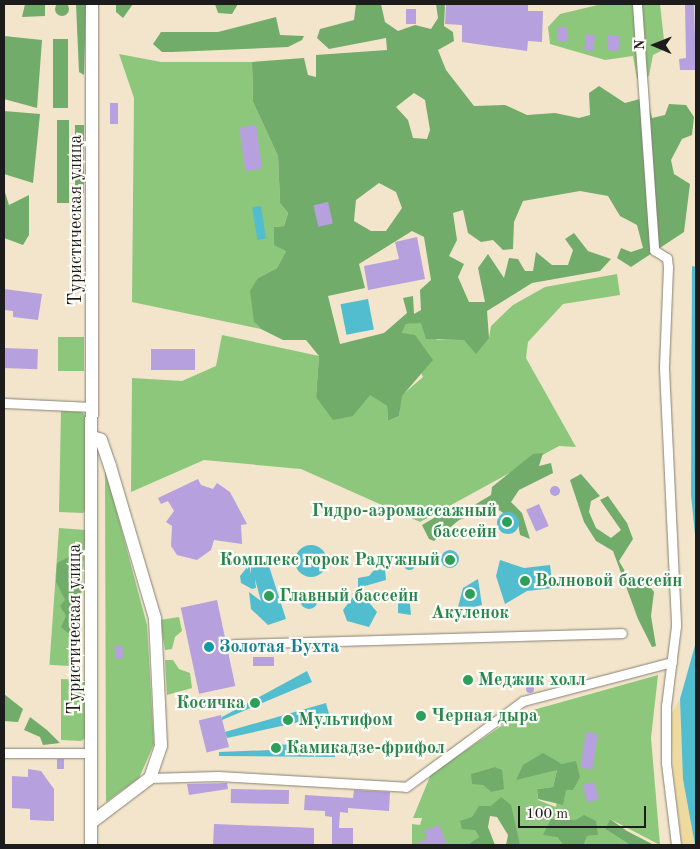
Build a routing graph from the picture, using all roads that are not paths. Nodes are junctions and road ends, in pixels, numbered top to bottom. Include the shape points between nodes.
1 (92, 4) edge
2 (637, 4) edge
3 (4, 403) edge
4 (93, 407) junction
5 (93, 436) junction
6 (622, 634) dead end
7 (234, 644) dead end
8 (672, 662) junction
9 (4, 753) edge
10 (92, 753) junction
11 (150, 778) junction
12 (92, 822) junction
13 (91, 845) edge
14 (676, 845) edge

1 - 4 street, Туристическая улица
2 - 8 street via 654,250 667,258 668,267 664,368 676,626
3 - 4 street
4 - 5 street, Туристическая улица
5 - 10 street, Туристическая улица
5 - 11 street via 101,440 110,466 154,618 161,746
6 - 7 street
8 - 11 street via 523,701 406,787 218,776
8 - 14 street via 666,706 666,763
9 - 10 street
10 - 12 street, Туристическая улица
11 - 12 street
12 - 13 street, Туристическая улица

